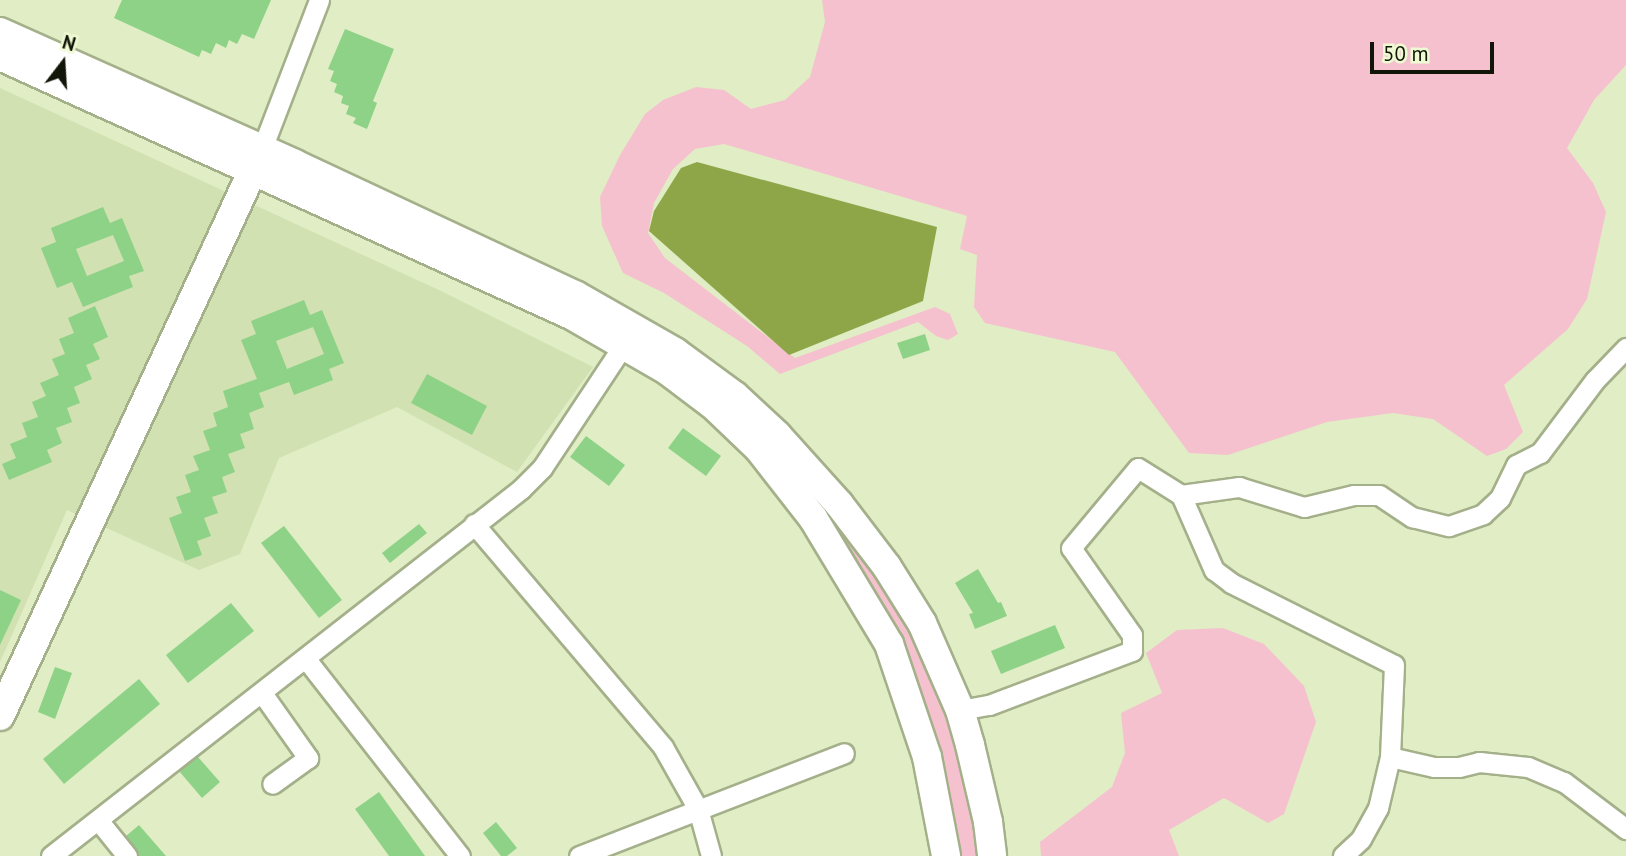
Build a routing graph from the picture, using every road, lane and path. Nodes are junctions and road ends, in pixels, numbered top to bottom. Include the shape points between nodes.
1 (320, 0) edge
2 (0, 32) edge
3 (0, 56) edge
4 (258, 160) junction
5 (624, 344) junction
6 (1626, 348) edge
7 (1181, 495) junction
8 (474, 524) junction
9 (306, 659) junction
10 (262, 693) junction
11 (960, 710) junction
12 (0, 716) edge
13 (844, 753) dead end
14 (1390, 757) junction
15 (272, 784) dead end
16 (698, 809) junction
17 (98, 820) junction
18 (1626, 829) edge
19 (51, 856) edge
20 (127, 856) edge
21 (460, 856) edge
22 (579, 856) edge
23 (711, 856) edge
24 (946, 856) edge
25 (992, 856) edge
26 (1343, 856) edge

1 - 4 street
2 - 4 street
3 - 4 street
4 - 5 street
4 - 11 street via 575,295 675,352 735,396 839,504 887,567 922,623
4 - 12 street
5 - 8 street via 542,468
5 - 24 street via 713,405 759,449 813,518 889,644 928,757
6 - 7 street via 1595,380 1540,453 1516,465 1500,498 1483,514 1449,526 1412,517 1379,495 1354,495 1304,507 1239,487
7 - 11 street via 1138,468 1071,548 1132,635 1132,651 989,705
7 - 14 street via 1214,570 1231,583 1394,665
8 - 9 street
8 - 16 street via 663,747
9 - 10 street
9 - 21 street
10 - 15 street via 308,758
10 - 17 street
11 - 25 street via 988,821
13 - 16 street
14 - 18 street via 1434,767 1479,762 1528,767 1564,782
14 - 26 street via 1378,808 1361,839
16 - 22 street
16 - 23 street
17 - 19 street
17 - 20 street

